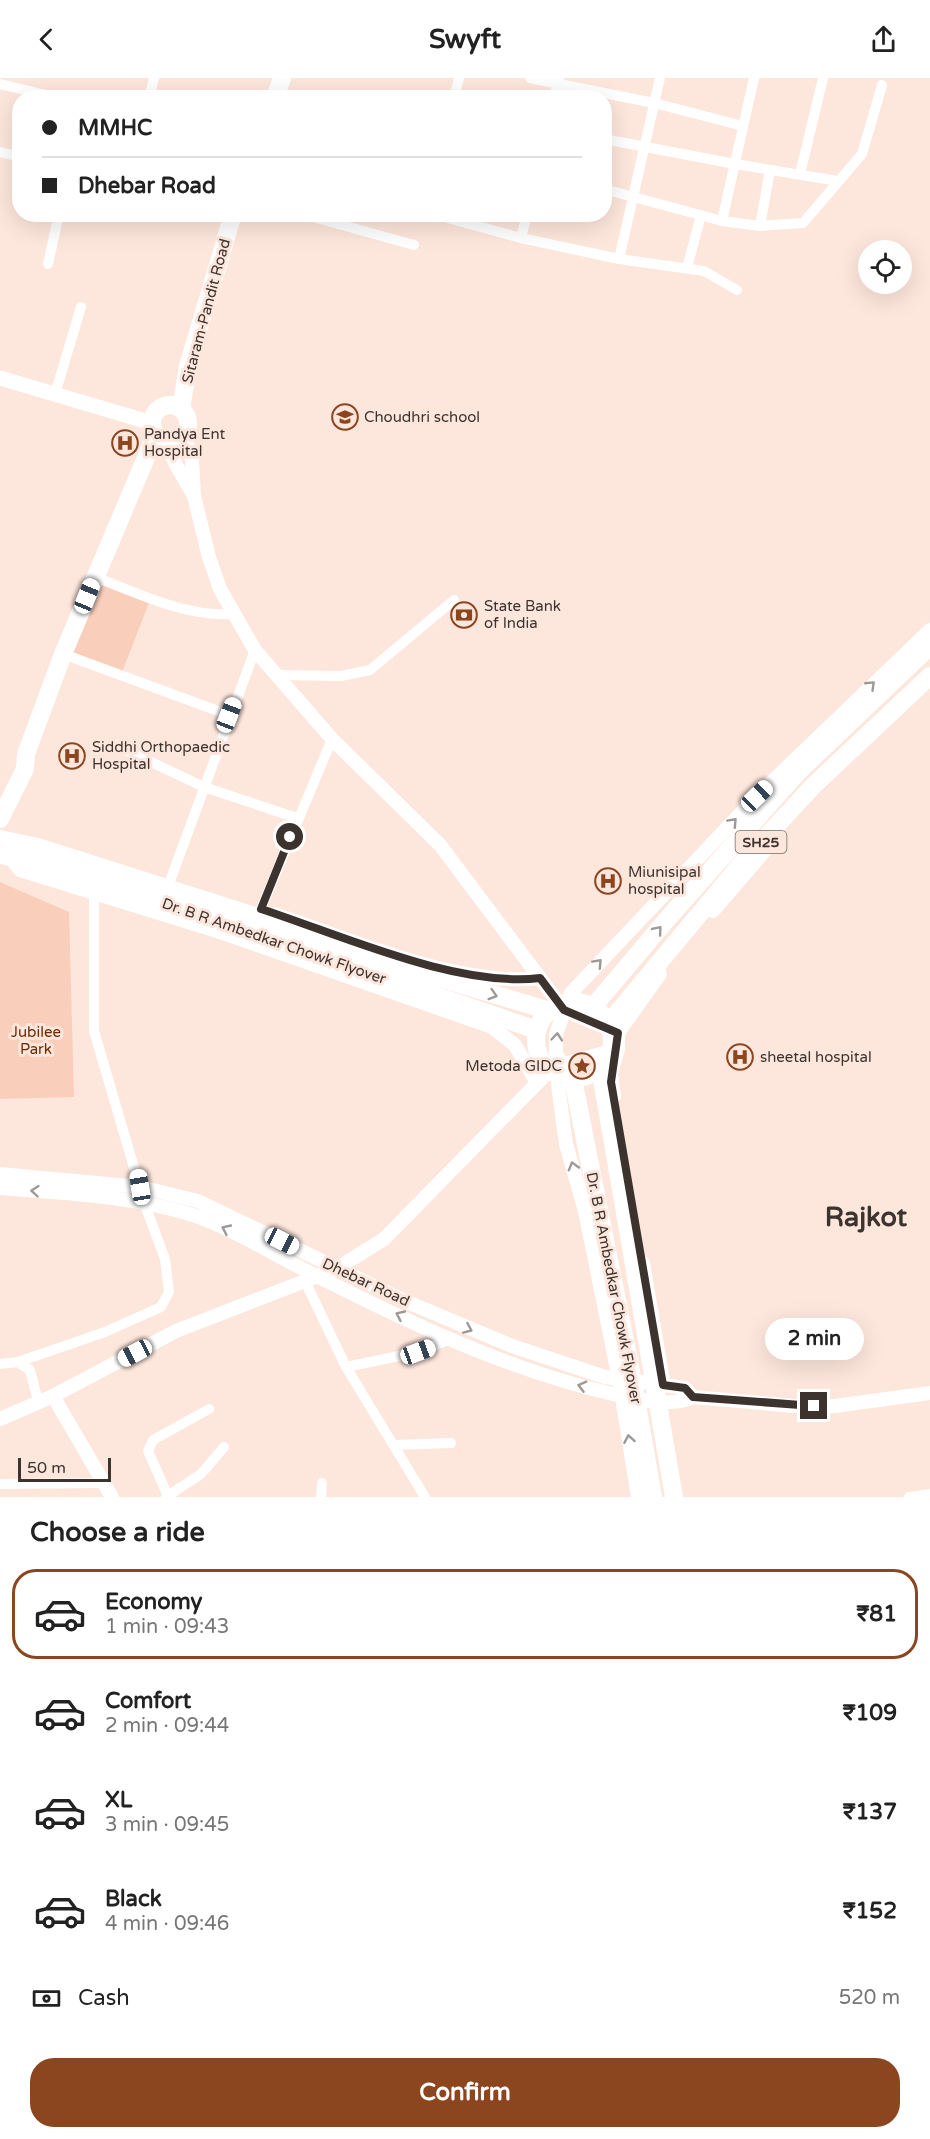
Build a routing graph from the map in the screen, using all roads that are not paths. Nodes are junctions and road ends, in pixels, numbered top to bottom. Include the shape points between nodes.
1 (530, 78) edge
2 (660, 78) edge
3 (754, 78) edge
4 (823, 78) edge
5 (558, 81) edge
6 (0, 84) edge
7 (882, 85) dead end
8 (25, 90) edge
9 (597, 90) edge
10 (612, 93) edge
11 (654, 103) junction
12 (743, 126) junction
13 (612, 141) edge
14 (644, 147) junction
15 (735, 165) junction
16 (770, 170) junction
17 (800, 174) junction
18 (838, 181) junction
19 (612, 191) edge
20 (633, 195) junction
21 (701, 215) junction
22 (722, 221) junction
23 (57, 222) edge
24 (230, 222) edge
25 (331, 222) edge
26 (462, 222) edge
27 (525, 222) edge
28 (760, 226) junction
29 (521, 238) junction
30 (414, 245) dead end
31 (619, 260) junction
32 (48, 264) dead end
33 (687, 268) junction
34 (737, 290) dead end
35 (81, 307) dead end
36 (0, 378) edge
37 (55, 394) junction
38 (173, 407) junction
39 (158, 432) junction
40 (184, 434) junction
41 (194, 496) junction
42 (95, 577) junction
43 (454, 600) dead end
44 (232, 614) junction
45 (930, 630) edge
46 (930, 646) edge
47 (255, 650) junction
48 (63, 654) junction
49 (274, 675) junction
50 (930, 676) edge
51 (930, 686) edge
52 (229, 715) junction
53 (332, 739) junction
54 (113, 744) dead end
55 (26, 754) junction
56 (204, 787) junction
57 (0, 797) edge
58 (0, 819) edge
59 (297, 819) junction
60 (6, 848) edge
61 (37, 856) junction
62 (170, 881) junction
63 (94, 895) junction
64 (261, 909) junction
65 (540, 978) junction
66 (593, 1007) junction
67 (557, 1010) junction
68 (613, 1029) junction
69 (537, 1030) junction
70 (618, 1049) junction
71 (561, 1065) junction
72 (600, 1068) junction
73 (573, 1079) junction
74 (537, 1083) junction
75 (0, 1174) edge
76 (140, 1187) junction
77 (0, 1188) edge
78 (145, 1204) junction
79 (336, 1269) junction
80 (311, 1279) junction
81 (453, 1338) junction
82 (18, 1362) junction
83 (0, 1364) edge
84 (346, 1367) junction
85 (619, 1379) junction
86 (663, 1385) junction
87 (930, 1393) edge
88 (621, 1395) junction
89 (54, 1396) junction
90 (693, 1397) junction
91 (38, 1401) junction
92 (665, 1401) junction
93 (209, 1409) dead end
94 (0, 1419) edge
95 (450, 1443) dead end
96 (393, 1445) junction
97 (224, 1447) dead end
98 (104, 1483) junction
99 (322, 1483) dead end
100 (0, 1484) edge
101 (930, 1494) edge
102 (167, 1496) edge
103 (112, 1497) edge
104 (321, 1497) edge
105 (425, 1497) edge
106 (638, 1497) edge
107 (653, 1497) edge
108 (674, 1497) edge
109 (682, 1497) edge
110 (909, 1497) edge

1 - 5 street
2 - 11 street
3 - 12 street
4 - 17 street
5 - 9 street
6 - 8 street
7 - 18 street via 862,154
10 - 11 street
11 - 12 street
11 - 14 street
12 - 15 street
13 - 14 street
14 - 15 street
14 - 20 street
15 - 16 street
15 - 22 street
16 - 17 street
16 - 28 street
17 - 18 street
18 - 28 street via 802,223
19 - 20 street
20 - 21 street
20 - 31 street
21 - 22 street
21 - 33 street
22 - 28 street
23 - 32 street
24 - 38 main road, Sitaram-Pandit Road
25 - 30 street
26 - 29 street
27 - 29 street
29 - 31 street
31 - 33 street
33 - 34 street via 704,272
35 - 37 street
36 - 37 main road
37 - 39 main road
38 - 39 main road via 156,412
38 - 40 main road via 188,418
39 - 40 main road via 176,440
39 - 41 street
39 - 42 main road
40 - 41 street via 192,460
41 - 44 street via 209,557
42 - 44 street via 195,611
42 - 48 main road
43 - 49 street via 370,670 341,676
44 - 47 street
67 -> 45 street via 757,796
66 -> 46 main road, SH25 via 790,780
47 - 49 street
47 - 52 street
48 - 52 street
48 - 55 main road
49 - 53 street
50 - 68 main road, SH25 via 814,785 749,855
51 - 68 street via 815,794
52 - 56 street
53 - 59 street
53 - 65 street via 440,845
54 - 56 street
55 - 57 main road
55 - 58 main road via 25,769
56 - 59 street
56 - 62 street
59 - 64 street
60 - 61 main road, Dr. B R Ambedkar Chowk Flyover
60 - 62 street via 29,838
60 - 63 street via 20,870
61 -> 67 main road, Dr. B R Ambedkar Chowk Flyover via 258,917 363,955
61 - 69 main road, Dr. B R Ambedkar Chowk Flyover via 160,902
62 - 64 street
63 - 74 street via 214,930 492,1027 515,1045
63 - 76 street via 94,1031
64 - 65 street via 378,950 464,973 507,981
65 - 67 street
66 - 67 main road via 572,1002
66 - 68 main road
67 - 68 street
67 - 69 main road
71 -> 67 street via 556,1052
68 - 70 street
68 - 72 main road via 611,1047
69 - 73 main road via 542,1062 561,1076
70 - 71 street
70 - 86 street via 611,1082
71 - 74 street
85 -> 71 street via 585,1210 566,1144 558,1085
72 - 73 main road via 591,1075
72 - 108 main road, Dr. B R Ambedkar Chowk Flyover
73 - 107 main road, Dr. B R Ambedkar Chowk Flyover
74 - 79 street via 384,1239
75 - 76 street, Dhebar Road
76 - 78 street
76 - 79 street, Dhebar Road via 219,1209
78 -> 77 street, Dhebar Road
80 -> 78 street, Dhebar Road via 214,1223
78 - 82 street via 165,1259 169,1292 161,1307 105,1332
79 - 80 street
79 -> 85 street, Dhebar Road via 490,1338 571,1368
81 -> 80 street, Dhebar Road
80 - 84 street
80 - 89 street via 176,1331
81 - 84 street via 418,1352
88 -> 81 street, Dhebar Road via 536,1372
82 - 83 street
82 - 91 street via 30,1370
84 - 96 street
85 - 86 street, Dhebar Road
85 - 88 street
86 - 90 street, Dhebar Road via 685,1388
86 - 92 street
87 - 90 street, Dhebar Road via 835,1406
88 - 92 street, Dhebar Road
106 -> 88 street
89 - 91 street
89 - 98 street
90 - 92 street, Dhebar Road via 683,1402
91 - 94 street
92 - 109 street
93 - 102 street via 149,1445
95 - 96 street
96 - 105 street
97 - 102 street via 201,1474
98 - 100 street
98 - 103 street
99 - 104 street
101 - 110 street

